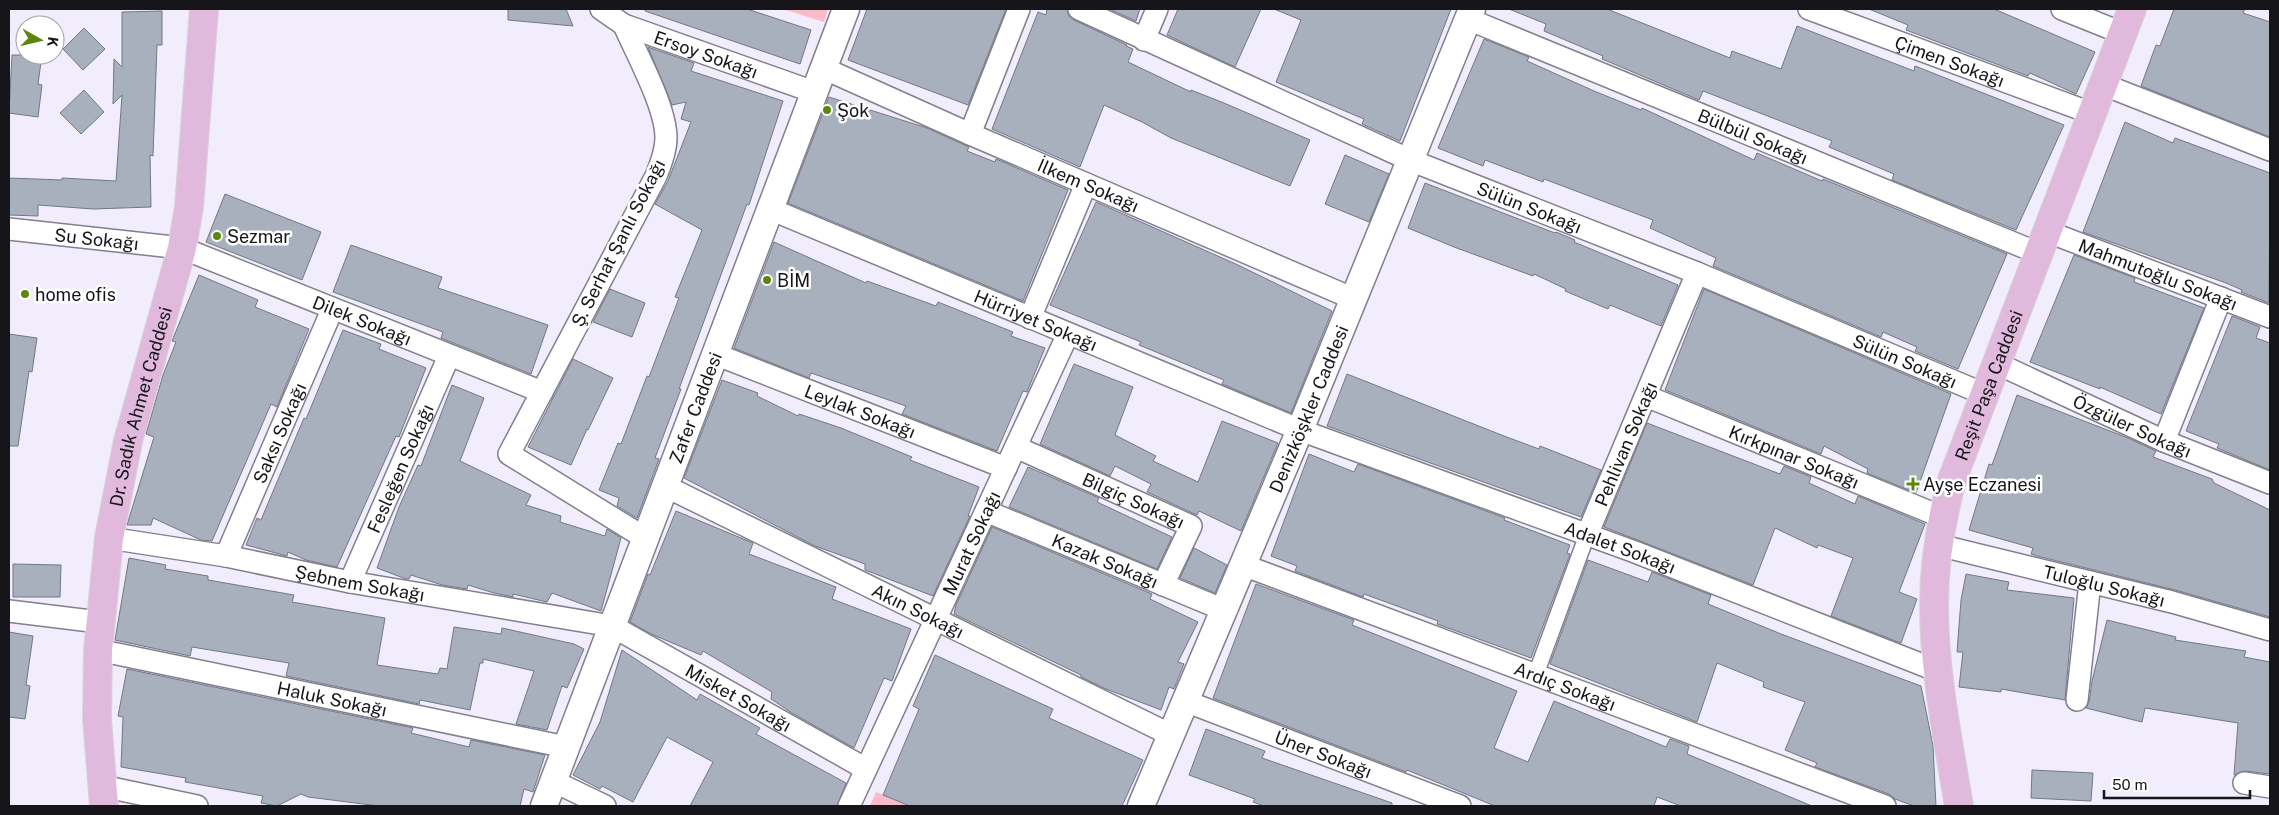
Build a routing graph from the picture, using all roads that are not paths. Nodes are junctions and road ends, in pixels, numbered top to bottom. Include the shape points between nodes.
1 (204, 9) edge
2 (601, 9) edge
3 (846, 9) edge
4 (1019, 9) edge
5 (1079, 9) edge
6 (1157, 9) edge
7 (1809, 9) edge
8 (2062, 9) edge
9 (1470, 14) edge
10 (2127, 21) edge
11 (624, 25) junction
12 (1144, 40) junction
13 (824, 68) junction
14 (2102, 84) junction
15 (814, 92) junction
16 (2091, 112) junction
17 (970, 134) junction
18 (2270, 150) edge
19 (1410, 160) junction
20 (1086, 184) junction
21 (770, 209) junction
22 (9, 229) edge
23 (2042, 242) junction
24 (182, 248) junction
25 (1697, 273) junction
26 (2221, 298) junction
27 (1354, 299) junction
28 (332, 310) junction
29 (2270, 317) edge
30 (1030, 318) junction
31 (1068, 334) junction
32 (715, 354) junction
33 (449, 356) junction
34 (1996, 363) junction
35 (542, 392) junction
36 (1984, 394) junction
37 (1646, 396) junction
38 (1300, 430) junction
39 (2164, 441) junction
40 (1016, 447) junction
41 (1006, 468) junction
42 (2270, 483) edge
43 (665, 486) junction
44 (986, 511) junction
45 (1942, 517) junction
46 (1587, 535) junction
47 (108, 538) junction
48 (645, 538) junction
49 (1938, 544) junction
50 (226, 556) junction
51 (1243, 565) junction
52 (350, 582) junction
53 (2090, 582) junction
54 (1163, 585) junction
55 (1224, 610) junction
56 (9, 611) edge
57 (936, 619) junction
58 (99, 622) junction
59 (612, 626) junction
60 (2270, 630) edge
61 (98, 650) junction
62 (1938, 671) junction
63 (1536, 674) junction
64 (2077, 700) dead end
65 (1185, 701) junction
66 (1171, 736) junction
67 (566, 747) junction
68 (866, 769) junction
69 (554, 781) junction
70 (2244, 783) dead end
71 (2270, 787) edge
72 (103, 796) edge
73 (197, 806) edge
74 (544, 806) edge
75 (605, 806) edge
76 (849, 806) edge
77 (1141, 806) edge
78 (1460, 806) edge
79 (1885, 806) edge
80 (1959, 806) edge

1 - 24 main road, Dr. Sadık Ahmet Caddesi via 189,207
2 - 11 street, Ersoy Sokağı
3 - 13 street, Zafer Caddesi
4 - 17 street
5 - 12 street, Sülün Sokağı
6 - 12 street
7 - 16 street, Çimen Sokağı
8 - 10 street
9 - 19 street, Denizköşkler Caddesi
9 - 23 street, Bülbül Sokağı
10 - 14 main road, Reşit Paşa Caddesi
11 - 15 street, Ersoy Sokağı
11 - 35 street, Ş. Serhat Şanlı Sokağı via 664,119 666,139 662,160
12 - 19 street, Sülün Sokağı
13 - 15 street, Zafer Caddesi
13 - 17 street, İlkem Sokağı
14 - 16 main road, Reşit Paşa Caddesi
14 - 18 street
15 - 21 street, Zafer Caddesi
16 - 23 main road, Reşit Paşa Caddesi
17 - 20 street, İlkem Sokağı
19 - 25 street, Sülün Sokağı
19 - 27 street, Denizköşkler Caddesi
20 - 27 street, İlkem Sokağı
20 - 30 street
21 - 30 street, Hürriyet Sokağı
21 - 32 street, Zafer Caddesi
22 - 24 street, Su Sokağı
23 - 26 street, Mahmutoğlu Sokağı
23 - 34 main road, Reşit Paşa Caddesi
24 - 28 street, Dilek Sokağı
24 - 47 main road, Dr. Sadık Ahmet Caddesi via 128,441
25 - 36 street, Sülün Sokağı
25 - 37 street, Pehlivan Sokağı
26 - 29 street, Mahmutoğlu Sokağı
26 - 39 street
27 - 38 street, Denizköşkler Caddesi
28 - 33 street, Dilek Sokağı
28 - 50 street, Saksı Sokağı
30 - 31 street, Hürriyet Sokağı
31 - 38 street, Hürriyet Sokağı
31 - 40 street, Murat Sokağı
32 - 41 street, Leylak Sokağı
32 - 43 street, Zafer Caddesi
33 - 35 street, Dilek Sokağı
33 - 52 street, Fesleğen Sokağı
34 - 36 main road, Reşit Paşa Caddesi
34 - 39 street, Özgüler Sokağı
35 - 48 street, Ş. Serhat Şanlı Sokağı via 509,454
36 - 45 main road, Reşit Paşa Caddesi
37 - 45 street, Kırkpınar Sokağı
37 - 46 street, Pehlivan Sokağı
38 - 46 street, Adalet Sokağı
38 - 51 street, Denizköşkler Caddesi
39 - 42 street, Özgüler Sokağı
40 - 41 street, Murat Sokağı
40 - 54 street, Bilgiç Sokağı via 1191,526
41 - 44 street, Murat Sokağı
43 - 48 street, Zafer Caddesi
43 - 57 street, Akın Sokağı
44 - 54 street, Kazak Sokağı
44 - 57 street, Murat Sokağı
45 - 49 main road, Reşit Paşa Caddesi
46 - 62 street, Adalet Sokağı
46 - 63 street, Pehlivan Sokağı
47 - 50 street, Şebnem Sokağı
47 - 58 main road, Dr. Sadık Ahmet Caddesi
48 - 59 street, Zafer Caddesi
49 - 53 street, Tuloğlu Sokağı
49 - 62 main road, Reşit Paşa Caddesi via 1934,604
50 - 52 street, Şebnem Sokağı
51 - 55 street, Denizköşkler Caddesi
51 - 63 street, Ardıç Sokağı
52 - 59 street, Şebnem Sokağı
53 - 60 street, Tuloğlu Sokağı
53 - 64 street
54 - 55 street, Kazak Sokağı
55 - 65 street, Denizköşkler Caddesi
56 - 58 street
57 - 66 street, Akın Sokağı
57 - 68 street, Murat Sokağı
58 - 61 main road, Dr. Sadık Ahmet Caddesi
59 - 67 street, Zafer Caddesi
59 - 68 street, Misket Sokağı
61 - 67 street, Haluk Sokağı
61 - 72 main road, Dr. Sadık Ahmet Caddesi via 97,720
62 - 80 main road, Reşit Paşa Caddesi
63 - 79 street, Ardıç Sokağı
65 - 66 street, Denizköşkler Caddesi
65 - 78 street, Üner Sokağı
66 - 77 street, Denizköşkler Caddesi
67 - 69 street, Zafer Caddesi
68 - 76 street, Murat Sokağı
69 - 74 street, Zafer Caddesi
69 - 75 street
70 - 71 street
72 - 73 street

